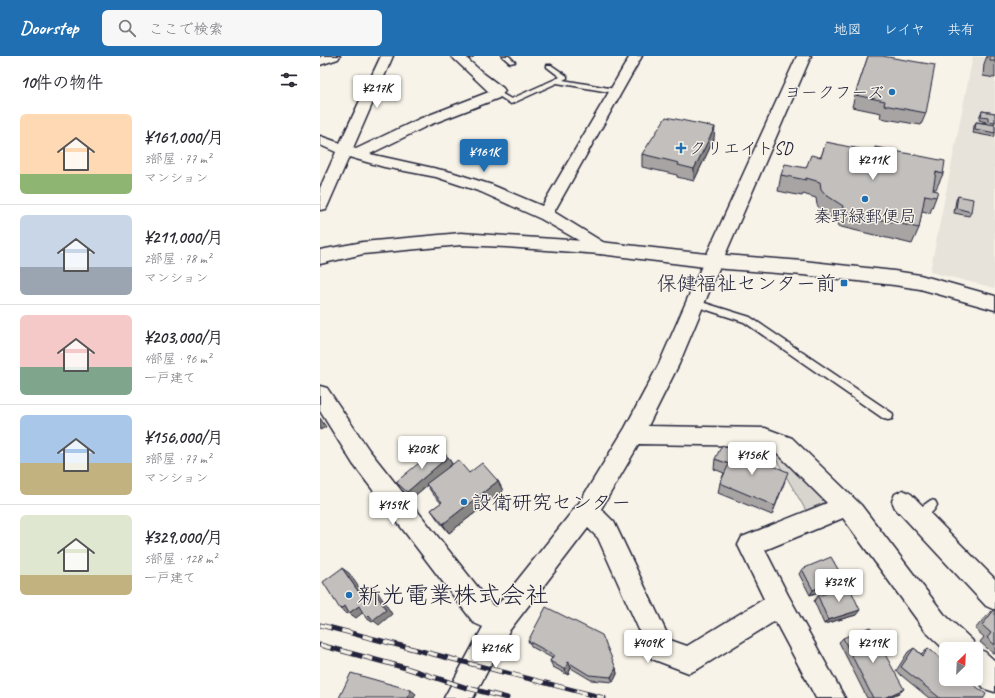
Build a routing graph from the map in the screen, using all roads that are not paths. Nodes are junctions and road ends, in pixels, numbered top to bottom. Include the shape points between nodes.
1 (334, 56) edge
2 (387, 56) edge
3 (504, 56) edge
4 (636, 56) edge
5 (804, 56) edge
6 (463, 57) edge
7 (320, 61) edge
8 (512, 62) dead end
9 (548, 66) dead end
10 (554, 81) junction
11 (615, 91) junction
12 (497, 93) junction
13 (320, 140) edge
14 (351, 153) junction
15 (320, 205) edge
16 (545, 214) junction
17 (600, 248) junction
18 (320, 257) edge
19 (713, 262) junction
20 (695, 303) junction
21 (995, 303) edge
22 (320, 394) edge
23 (888, 416) dead end
24 (633, 435) junction
25 (846, 506) junction
26 (917, 508) dead end
27 (587, 511) junction
28 (995, 597) edge
29 (779, 604) junction
30 (500, 622) junction
31 (955, 642) edge
32 (983, 668) edge
33 (995, 679) edge
34 (458, 698) edge
35 (831, 698) edge

1 - 7 street
2 - 14 street
3 - 8 lane
4 - 11 street
5 - 19 street
6 - 12 street via 478,76 498,91
9 - 10 lane via 565,77
10 - 11 lane
10 - 12 lane via 511,102
11 - 16 street
12 - 14 street
13 - 14 street
14 - 15 street
14 - 16 street via 476,184
16 - 17 street via 579,232
17 - 18 street via 461,239 363,248
17 - 19 street
19 - 20 street
19 - 21 street via 894,278 920,282
20 - 23 lane via 747,319
20 - 24 street via 669,364
22 - 30 street via 361,457 483,614
24 - 25 street via 765,437 784,445
24 - 27 street
25 - 29 street via 750,545
25 - 31 street via 935,623
26 - 28 street
27 - 29 street via 606,530 661,650 689,660
27 - 30 street
29 - 35 street
30 - 34 street
32 - 33 street

